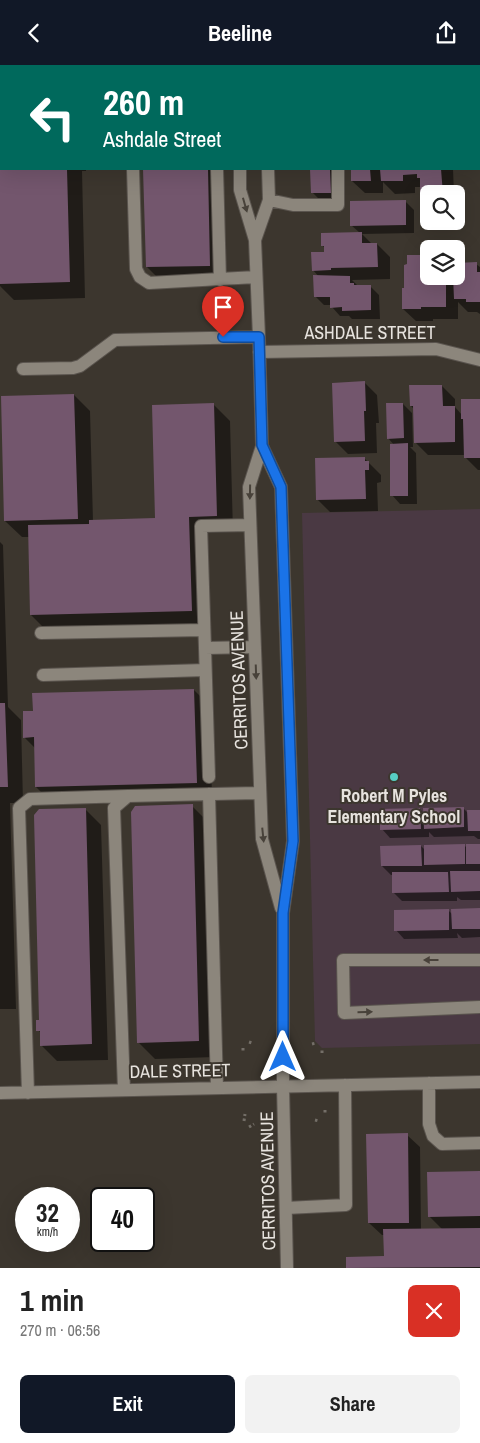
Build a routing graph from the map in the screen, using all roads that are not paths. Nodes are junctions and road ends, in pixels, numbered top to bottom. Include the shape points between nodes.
1 (133, 170) edge
2 (217, 170) edge
3 (240, 170) edge
4 (268, 170) edge
5 (338, 170) edge
6 (269, 200) junction
7 (255, 240) junction
8 (256, 277) junction
9 (220, 280) junction
10 (259, 337) junction
11 (259, 352) junction
12 (480, 360) edge
13 (23, 369) dead end
14 (262, 445) junction
15 (250, 525) junction
16 (204, 630) junction
17 (41, 633) dead end
18 (255, 647) junction
19 (205, 648) junction
20 (205, 670) junction
21 (43, 675) dead end
22 (209, 777) dead end
23 (260, 793) junction
24 (208, 795) junction
25 (128, 796) junction
26 (283, 913) junction
27 (480, 960) edge
28 (480, 1007) edge
29 (480, 1082) edge
30 (429, 1083) junction
31 (345, 1085) junction
32 (283, 1086) junction
33 (217, 1088) junction
34 (124, 1090) junction
35 (0, 1093) edge
36 (28, 1093) junction
37 (480, 1143) edge
38 (286, 1207) junction
39 (287, 1268) edge

1 - 9 street via 136,269 140,277 149,283
2 - 9 street
3 -> 7 street, CERRITOS AVENUE via 240,190
4 - 6 street, CERRITOS AVENUE
5 - 6 street via 338,205 293,205
6 - 7 street, CERRITOS AVENUE
7 - 8 street, CERRITOS AVENUE
8 - 9 street
8 - 10 street, CERRITOS AVENUE
10 - 11 street, CERRITOS AVENUE
10 - 13 street via 115,340 80,366
11 - 12 street, ASHDALE STREET via 436,349
11 - 14 street, CERRITOS AVENUE
14 -> 15 street, CERRITOS AVENUE via 249,487
14 - 26 street, CERRITOS AVENUE via 281,487 293,841
15 - 16 street via 201,525
15 - 18 street, CERRITOS AVENUE
16 - 17 street
16 - 19 street
18 - 19 street
18 -> 23 street, CERRITOS AVENUE
19 - 20 street
20 - 21 street
20 - 22 street
23 - 24 street
23 -> 26 street, CERRITOS AVENUE via 262,839
24 - 25 street
24 - 33 street
25 - 34 street via 114,808
25 - 36 street via 30,799 19,808
26 - 32 street, CERRITOS AVENUE
27 -> 28 street via 343,960 344,1013
29 - 30 street, DALE STREET
30 - 31 street, DALE STREET
30 - 37 street via 429,1124 433,1136 442,1144
31 - 32 street, DALE STREET
31 - 38 street via 346,1205
32 - 33 street, DALE STREET
32 - 38 street, CERRITOS AVENUE
33 - 34 street, DALE STREET
34 - 36 street, DALE STREET
35 - 36 street, DALE STREET
38 - 39 street, CERRITOS AVENUE

